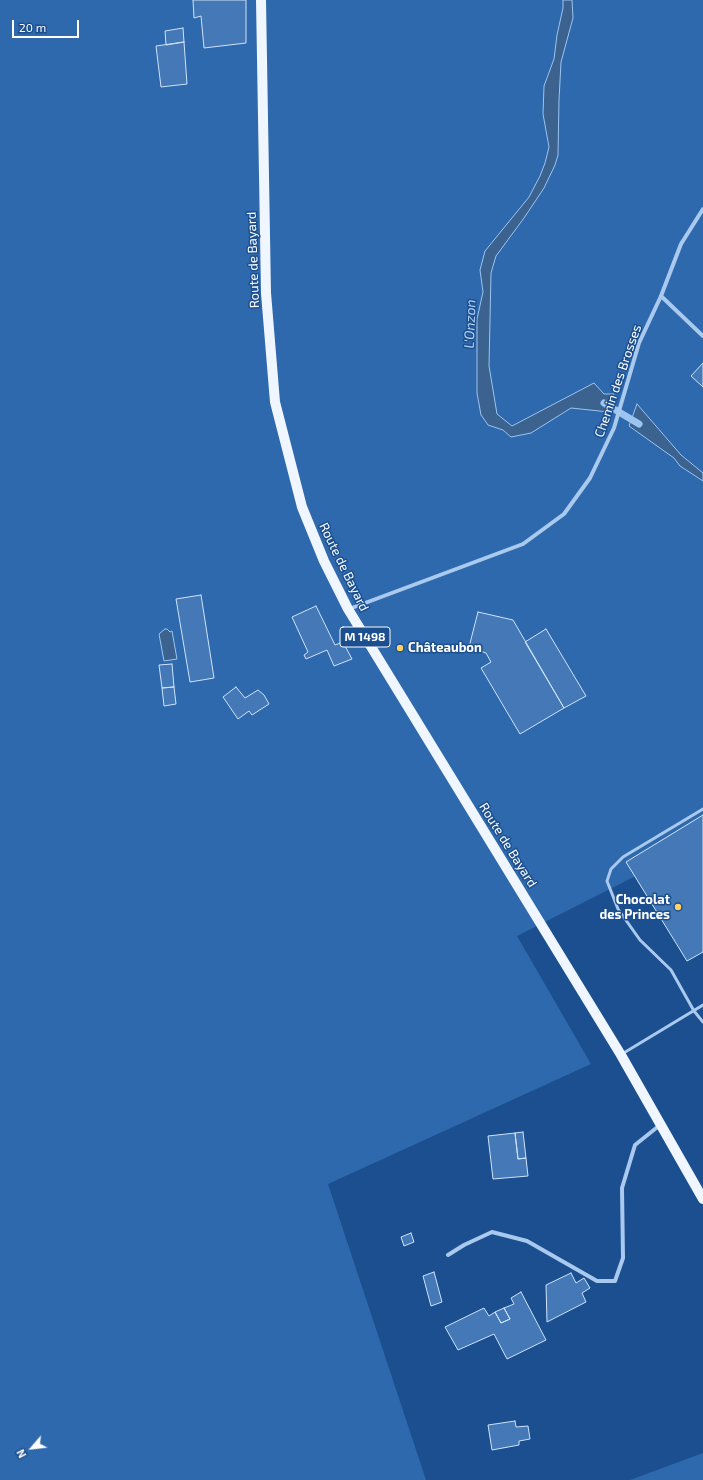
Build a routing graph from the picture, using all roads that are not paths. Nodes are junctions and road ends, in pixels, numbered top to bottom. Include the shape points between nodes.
1 (261, 0) edge
2 (703, 209) edge
3 (661, 296) junction
4 (703, 336) edge
5 (348, 609) junction
6 (703, 809) edge
7 (703, 1005) edge
8 (694, 1010) junction
9 (703, 1022) edge
10 (621, 1055) junction
11 (660, 1124) junction
12 (703, 1199) edge
13 (448, 1255) dead end

1 - 5 main road, Route de Bayard / M 1498 via 266,294 275,402 302,507 324,561
2 - 3 street, Chemin des Brosses via 681,244
3 - 4 street
3 - 5 street, Chemin des Brosses via 639,343 614,428 590,478 564,514 523,544
5 - 10 main road, Route de Bayard / M 1498
6 - 8 lane via 623,857 611,869 607,882 618,909 640,940 671,970
7 - 8 lane
8 - 9 lane
8 - 10 lane
10 - 11 main road, Route de Bayard / M 1498
11 - 12 main road, Route de Bayard / M 1498
11 - 13 street via 635,1145 622,1188 623,1258 615,1281 597,1281 527,1242 492,1232

